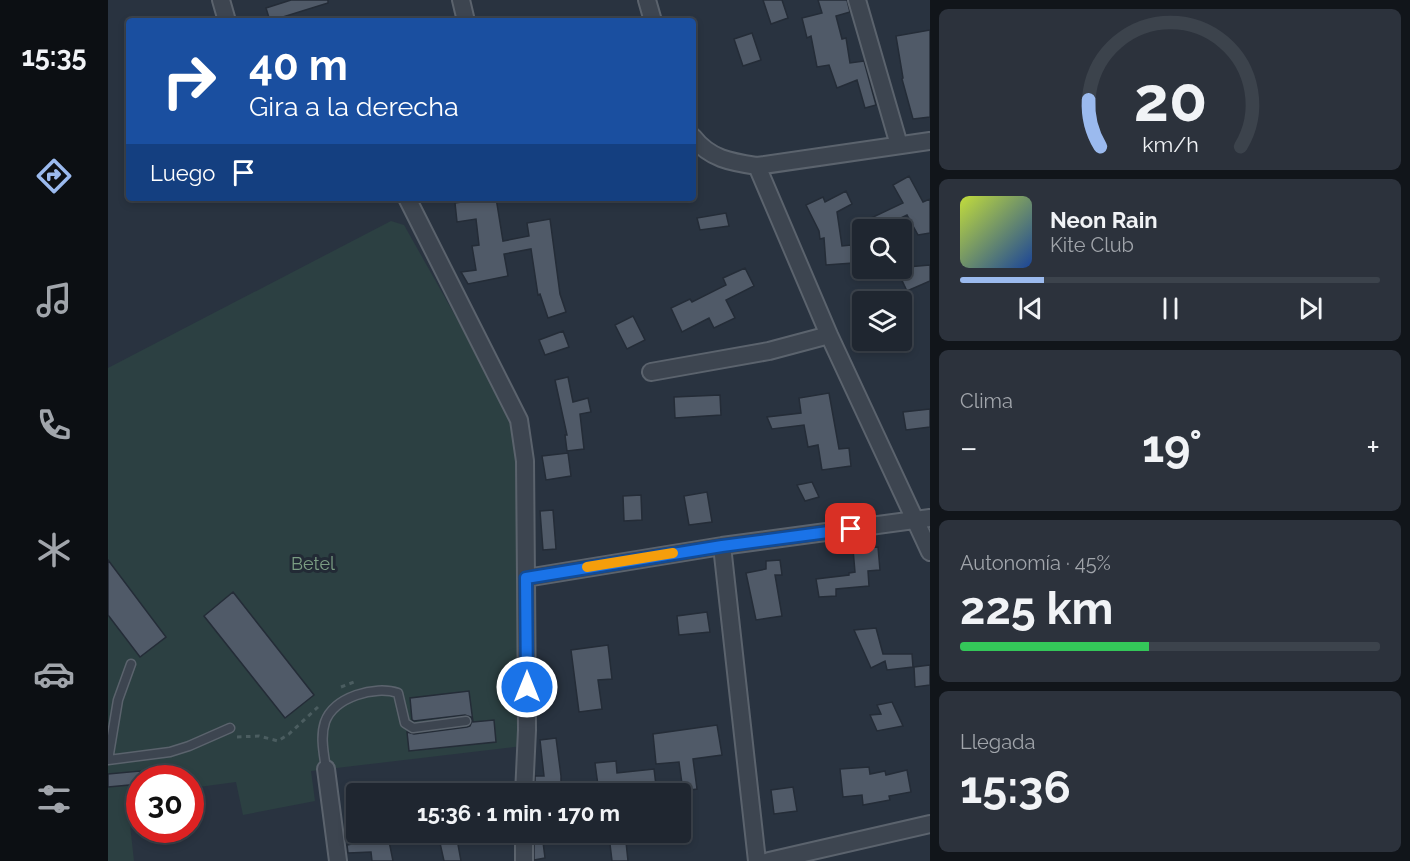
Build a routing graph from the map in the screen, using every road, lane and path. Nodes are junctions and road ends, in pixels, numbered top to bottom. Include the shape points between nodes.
1 (221, 0) edge
2 (461, 0) edge
3 (647, 0) edge
4 (857, 0) edge
5 (226, 18) edge
6 (465, 18) edge
7 (652, 18) edge
8 (696, 141) edge
9 (930, 141) edge
10 (899, 145) junction
11 (758, 166) junction
12 (409, 201) edge
13 (829, 335) junction
14 (651, 372) dead end
15 (923, 519) edge
16 (722, 546) junction
17 (930, 552) edge
18 (526, 578) junction
19 (131, 664) dead end
20 (466, 721) dead end
21 (230, 728) dead end
22 (108, 760) edge
23 (326, 769) joint
24 (525, 783) edge
25 (930, 824) edge
26 (524, 843) edge
27 (338, 861) edge
28 (524, 861) edge
29 (757, 861) edge
30 (769, 861) edge

1 - 5 street
2 - 6 street
3 - 7 street
4 - 10 street
8 - 11 street via 716,157
9 - 10 street
10 - 11 street
11 - 13 street
12 - 18 street via 519,420 525,461
13 - 14 street via 769,351
13 - 15 street
15 - 16 street
15 - 17 street
16 - 18 street
16 - 29 street
18 - 24 street
19 - 22 lane via 118,700
20 - 23 lane via 413,728 405,723 398,693 351,696 325,722 322,734
21 - 22 lane via 170,752
23 - 27 street
25 - 30 street
26 - 28 street

